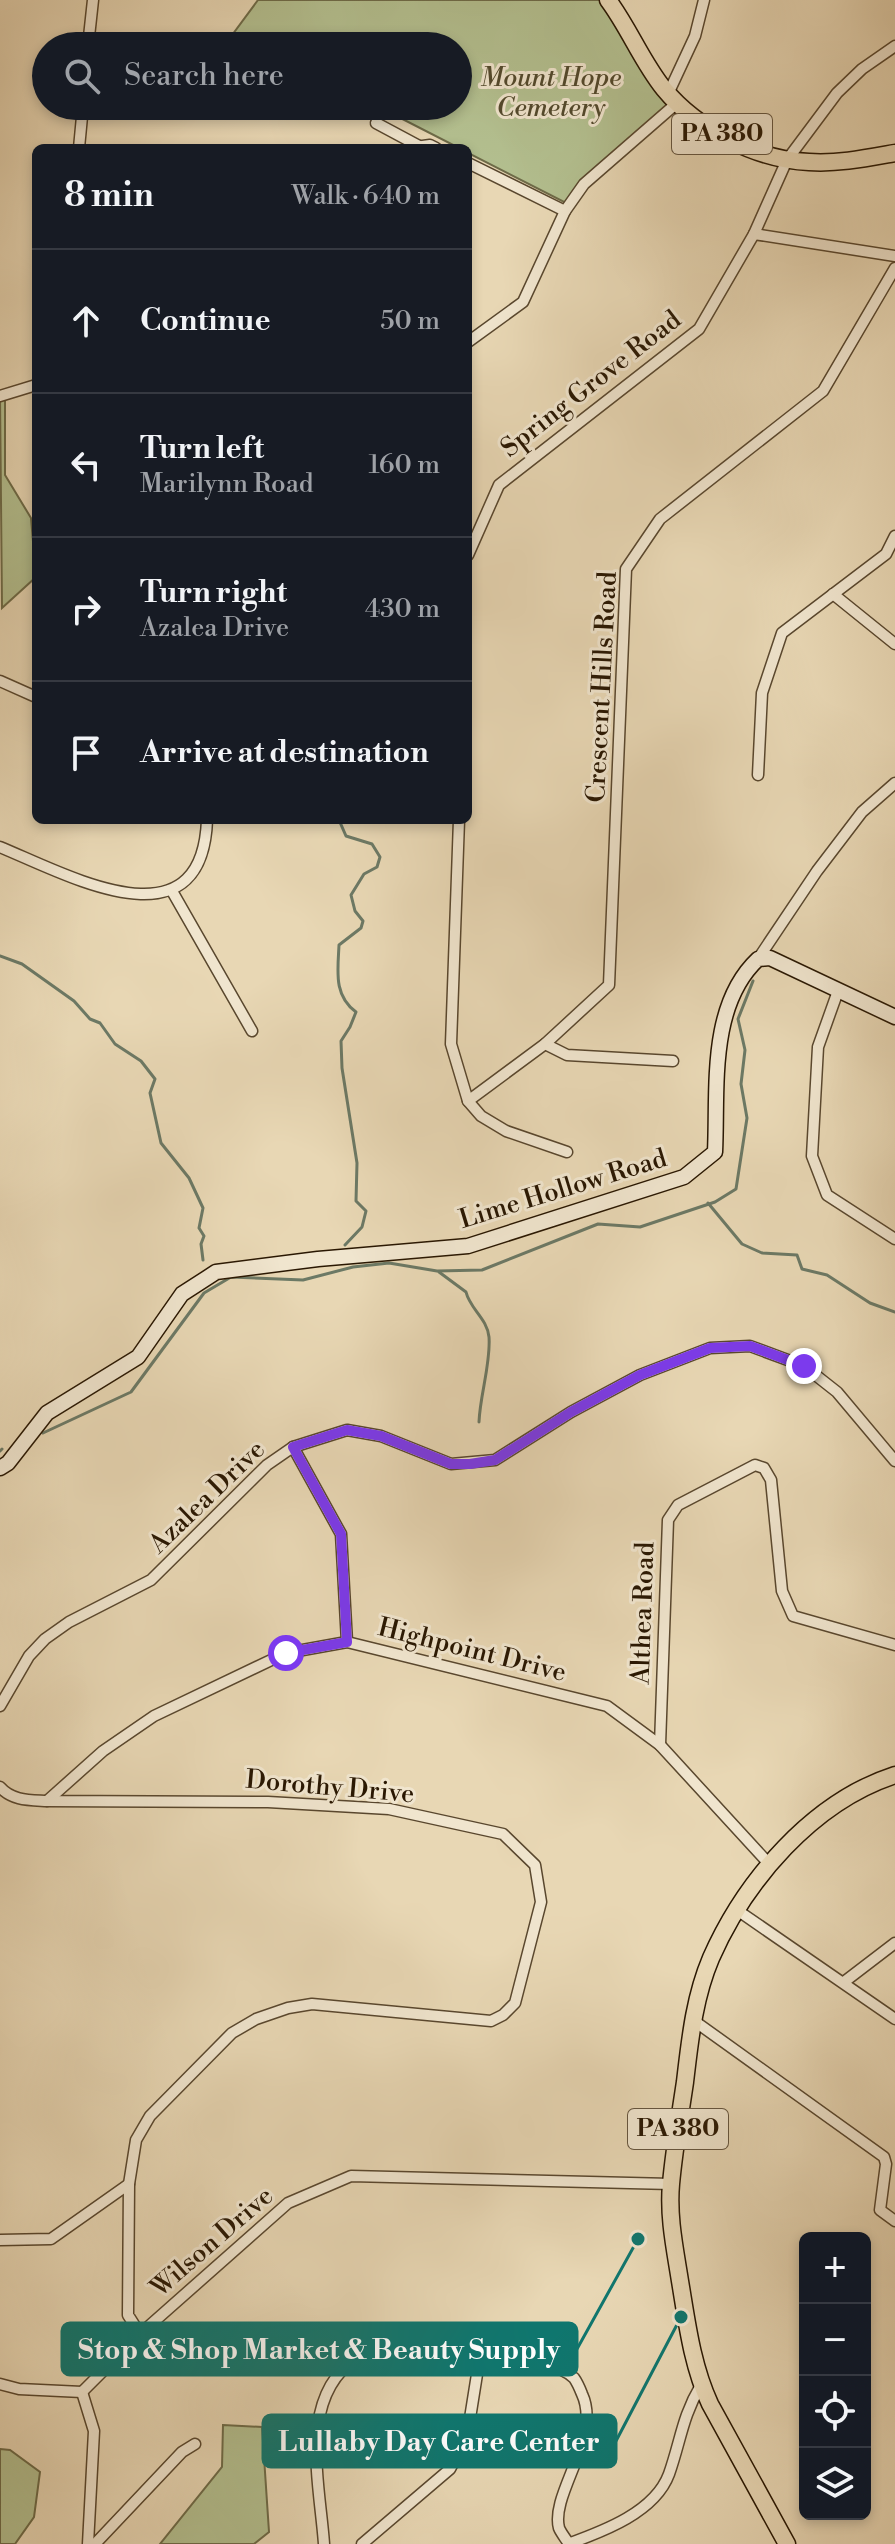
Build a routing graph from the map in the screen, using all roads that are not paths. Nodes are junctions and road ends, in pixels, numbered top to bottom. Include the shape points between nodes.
1 (93, 0) edge
2 (608, 0) edge
3 (704, 0) edge
4 (90, 32) edge
5 (895, 46) edge
6 (673, 99) junction
7 (82, 120) edge
8 (376, 123) dead end
9 (79, 144) edge
10 (409, 144) edge
11 (895, 153) edge
12 (787, 160) junction
13 (472, 165) edge
14 (565, 211) junction
15 (754, 234) junction
16 (895, 256) edge
17 (895, 268) edge
18 (472, 339) edge
19 (32, 386) edge
20 (0, 396) edge
21 (895, 536) edge
22 (472, 546) edge
23 (833, 594) junction
24 (895, 644) edge
25 (0, 681) edge
26 (32, 695) edge
27 (758, 775) dead end
28 (895, 783) edge
29 (207, 824) edge
30 (459, 824) edge
31 (0, 847) edge
32 (172, 891) junction
33 (758, 959) junction
34 (838, 991) junction
35 (895, 1017) edge
36 (252, 1031) dead end
37 (545, 1044) junction
38 (673, 1061) dead end
39 (468, 1101) junction
40 (567, 1152) dead end
41 (895, 1239) edge
42 (293, 1447) junction
43 (895, 1461) edge
44 (0, 1468) edge
45 (347, 1642) junction
46 (895, 1645) edge
47 (0, 1706) edge
48 (660, 1745) junction
49 (895, 1775) edge
50 (0, 1787) edge
51 (47, 1801) junction
52 (770, 1865) junction
53 (737, 1910) junction
54 (895, 1943) edge
55 (844, 1982) junction
56 (895, 2019) edge
57 (693, 2020) junction
58 (129, 2184) junction
59 (671, 2184) junction
60 (895, 2221) edge
61 (0, 2240) edge
62 (140, 2334) junction
63 (478, 2368) junction
64 (0, 2384) edge
65 (701, 2385) junction
66 (82, 2392) junction
67 (195, 2444) dead end
68 (88, 2544) edge
69 (95, 2544) edge
70 (324, 2544) edge
71 (362, 2544) edge
72 (569, 2544) edge
73 (787, 2544) edge

1 - 4 street
2 - 6 main road, PA 380
3 - 6 street
5 - 12 street, Spring Grove Road via 837,93
6 - 12 main road, PA 380 via 727,137
6 - 14 street via 584,184
7 - 9 street
8 - 10 street
11 - 12 main road, PA 380 via 837,162
12 - 15 street, Spring Grove Road
13 - 14 street
14 - 18 street via 523,302
15 - 16 street
15 - 22 street, Spring Grove Road via 699,329 499,485
17 - 37 street, Crescent Hills Road via 823,391 660,519 626,569 609,985
19 - 20 street
21 - 23 street via 886,554
23 - 24 street
23 - 27 street via 782,633 762,693
25 - 26 street
28 - 33 street via 862,812
29 - 32 street via 206,846 193,870
30 - 39 street via 451,1044
31 - 32 street via 86,883 138,896
32 - 36 street
33 - 34 street via 770,958
33 - 44 street, Lime Hollow Road via 728,1002 719,1046 715,1152 684,1177 468,1246 216,1272 182,1294 138,1357 47,1413
34 - 35 street
34 - 41 street via 818,1047 812,1156 827,1195
37 - 38 street via 567,1055
37 - 39 street, Crescent Hills Road
39 - 40 street via 506,1131
42 - 43 street, Azalea Drive via 347,1430 381,1436 451,1464 495,1460 640,1375 710,1348 750,1346 804,1366 826,1383
42 - 45 street via 341,1534
42 - 47 street, Azalea Drive via 267,1465 151,1580 45,1639
45 - 48 street, Highpoint Drive via 607,1706
45 - 51 street, Highpoint Drive via 286,1653 154,1716 103,1751
46 - 48 street, Althea Road via 793,1616 782,1591 771,1480 755,1465 678,1505 668,1520
48 - 52 street, Highpoint Drive
49 - 52 main road, PA 380 via 830,1809
50 - 51 street via 21,1799
51 - 58 street, Dorothy Drive via 268,1802 389,1809 503,1834 535,1865 541,1902 515,2003 503,2015 491,2021 312,2004 256,2019 232,2033 150,2116 136,2140
52 - 53 main road, PA 380
53 - 55 street
53 - 57 main road, PA 380 via 712,1957
54 - 55 street
55 - 56 street
57 - 59 main road, PA 380
57 - 60 street via 884,2157 880,2210
58 - 61 street via 51,2239
58 - 62 street, Dorothy Drive via 128,2315
59 - 62 street, Wilson Drive via 351,2176 288,2203
59 - 65 main road, PA 380 via 673,2240
62 - 66 street, Wilson Drive
63 - 70 street via 397,2346 348,2363 330,2384 319,2414 316,2442
63 - 71 street via 467,2437 450,2469
63 - 72 street via 550,2365 575,2379 587,2404 583,2443 559,2514 559,2529
64 - 66 street
65 - 72 street via 686,2409 659,2493 632,2515
65 - 73 main road, PA 380
66 - 68 street via 94,2431
67 - 69 street

